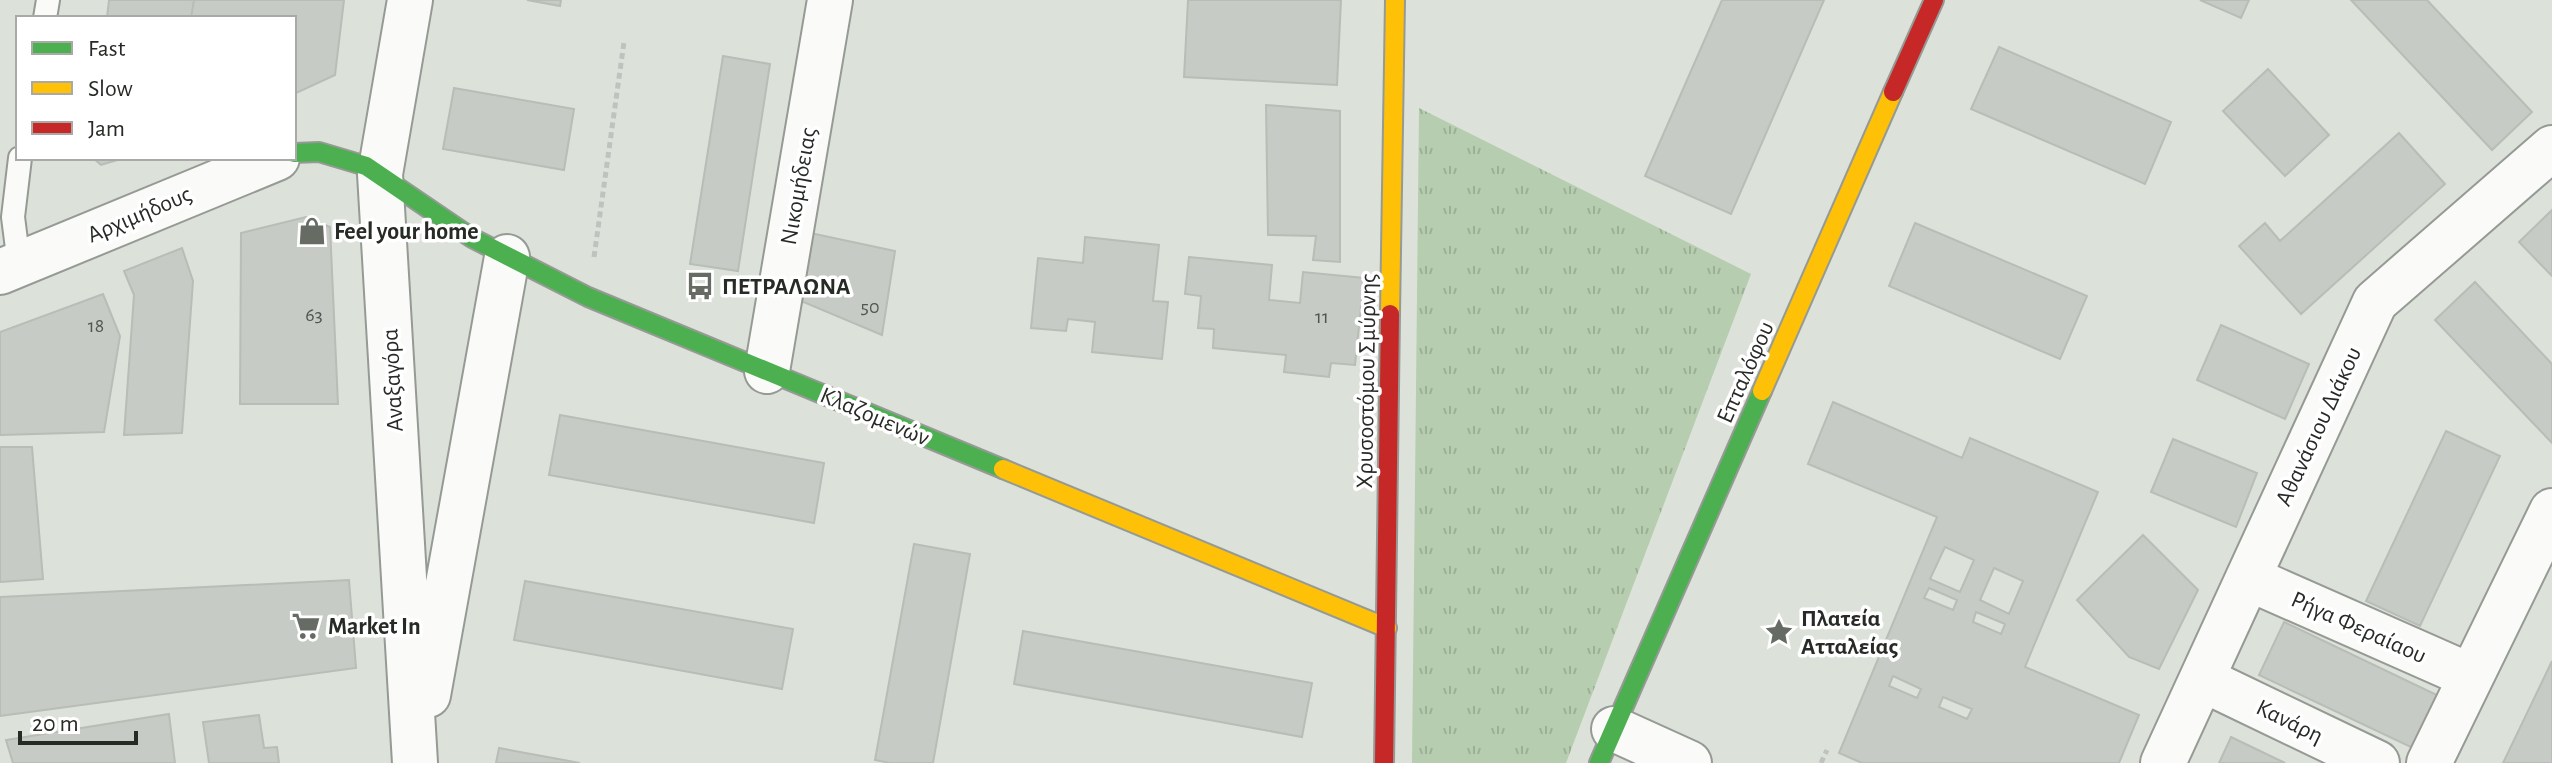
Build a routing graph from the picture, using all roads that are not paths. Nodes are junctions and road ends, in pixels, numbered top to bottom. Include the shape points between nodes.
1 (410, 0) edge
2 (830, 0) edge
3 (1395, 0) edge
4 (1934, 0) edge
5 (2552, 148) edge
6 (296, 153) edge
7 (20, 160) edge
8 (272, 160) edge
9 (380, 174) junction
10 (507, 257) junction
11 (10, 268) edge
12 (767, 371) junction
13 (2545, 538) edge
14 (2248, 578) junction
15 (1387, 628) junction
16 (2470, 676) junction
17 (2202, 679) junction
18 (1606, 746) edge
19 (415, 763) edge
20 (1384, 763) edge
21 (1689, 763) edge
22 (2163, 763) edge
23 (2377, 763) edge
24 (2429, 763) edge

1 - 9 street, Αναξαγόρα
2 - 12 street, Νικομήδειας
3 - 15 street, Χρυσοστόμου Σμύρνης
4 - 18 street, Επταλόφου
5 - 14 street, Αθανάσιου Διάκου via 2375,302
6 - 9 street via 340,153
7 - 11 lane
8 - 11 street, Αρχιμήδους
9 - 10 street, Κλαζομενών
9 - 19 street, Αναξαγόρα
10 - 12 street, Κλαζομενών via 588,297
10 - 19 street, Αναξαγόρα
12 - 15 street, Κλαζομενών
13 - 16 street
14 - 16 street, Ρήγα Φεραίαου
14 - 17 street, Αθανάσιου Διάκου
15 - 20 street, Χρυσοστόμου Σμύρνης
16 - 24 street
17 - 22 street, Αθανάσιου Διάκου
17 - 23 street, Κανάρη
18 - 21 street

